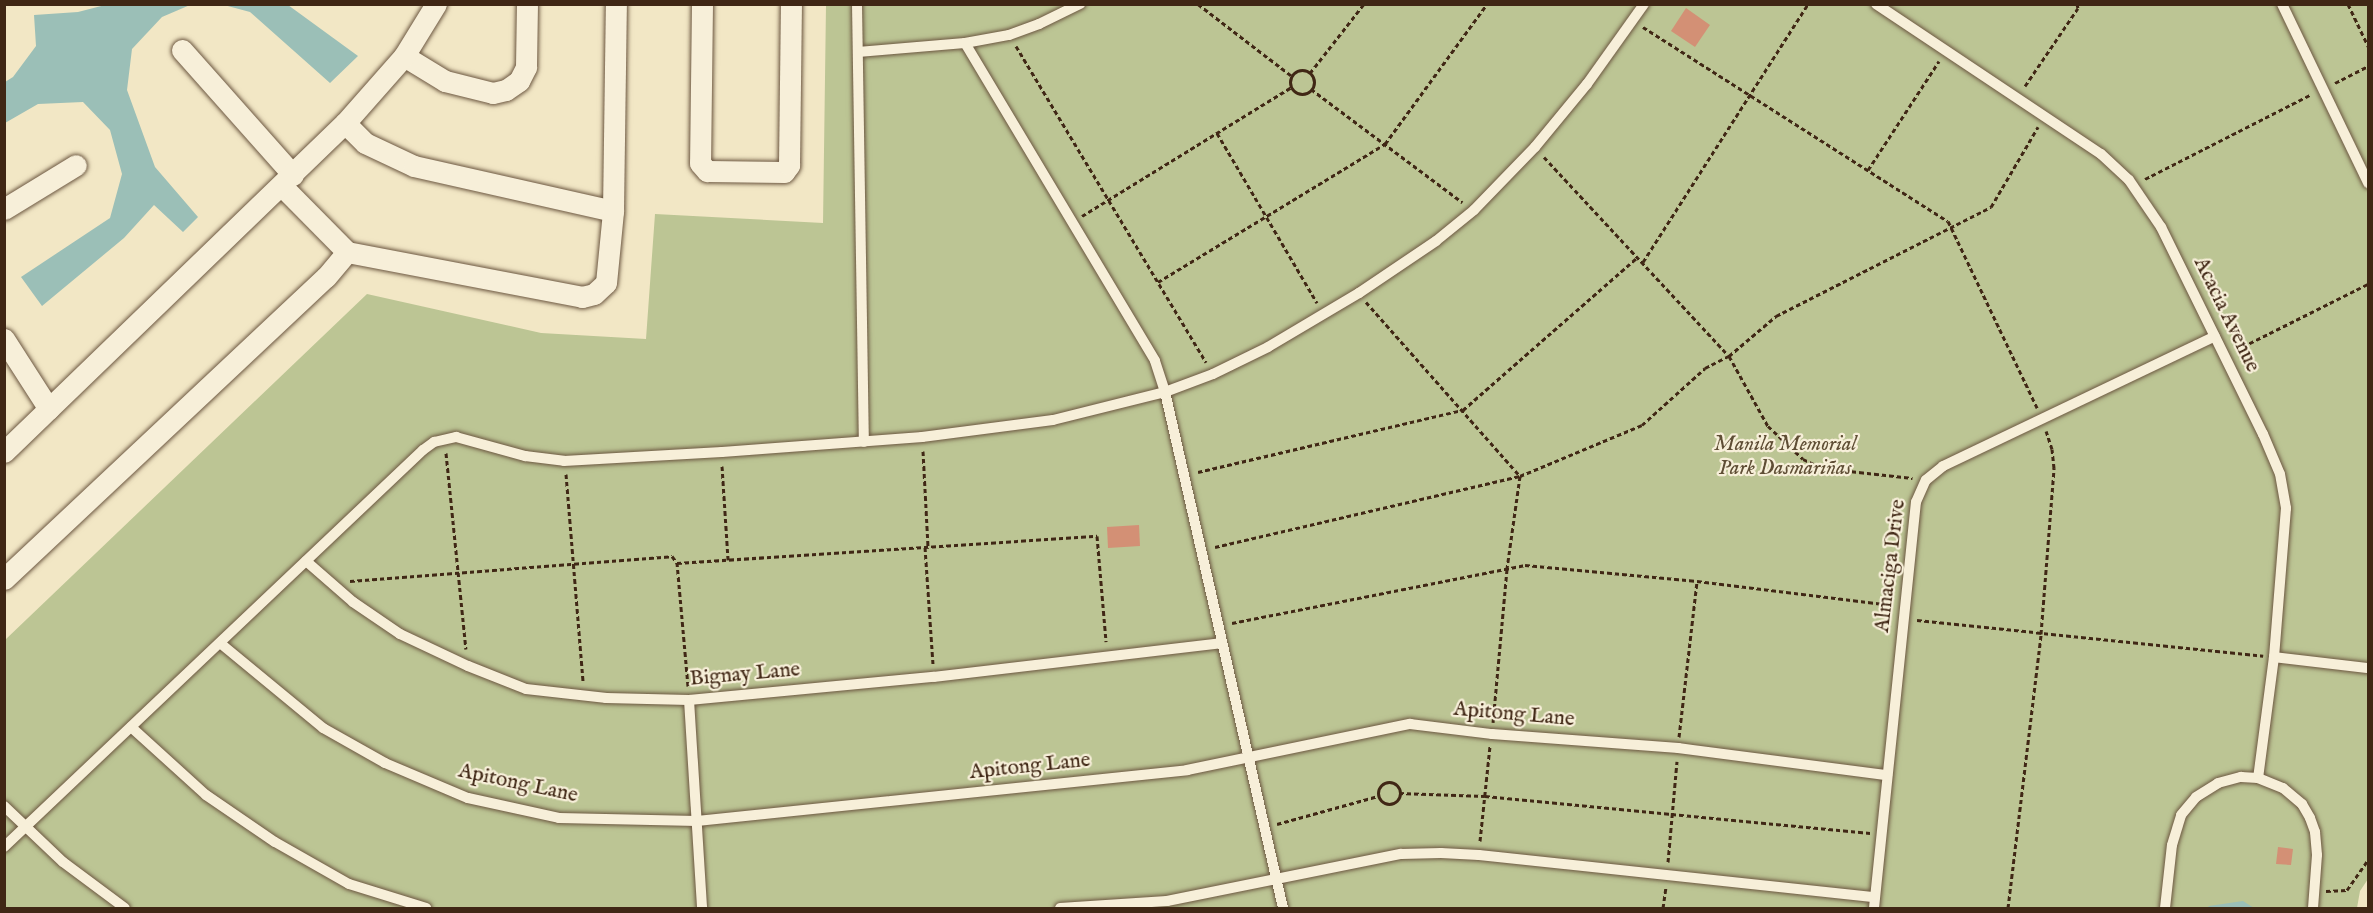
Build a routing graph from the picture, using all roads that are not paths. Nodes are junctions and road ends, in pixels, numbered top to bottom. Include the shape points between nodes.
1 (436, 4) edge
2 (527, 4) edge
3 (616, 4) edge
4 (702, 4) edge
5 (791, 4) edge
6 (857, 4) edge
7 (1080, 4) edge
8 (1644, 4) edge
9 (1876, 4) edge
10 (2282, 4) edge
11 (965, 43) junction
12 (182, 50) dead end
13 (858, 52) junction
14 (404, 56) junction
15 (345, 123) junction
16 (76, 165) dead end
17 (287, 181) junction
18 (2368, 183) edge
19 (4, 209) edge
20 (613, 211) junction
21 (346, 252) junction
22 (2215, 336) junction
23 (4, 339) edge
24 (1165, 392) junction
25 (49, 409) junction
26 (864, 442) junction
27 (4, 452) edge
28 (306, 561) junction
29 (4, 579) edge
30 (220, 643) junction
31 (1222, 643) junction
32 (2274, 657) junction
33 (2368, 668) edge
34 (689, 700) junction
35 (131, 727) junction
36 (1249, 759) junction
37 (1887, 775) junction
38 (2258, 778) junction
39 (4, 806) edge
40 (697, 821) junction
41 (25, 828) junction
42 (4, 847) edge
43 (1276, 879) junction
44 (1874, 903) edge
45 (125, 909) edge
46 (426, 909) edge
47 (702, 909) edge
48 (1060, 909) edge
49 (1283, 909) edge
50 (2165, 909) edge
51 (2313, 909) edge

1 - 14 street
2 - 14 street via 526,67 519,81 506,90 493,93 445,81
3 - 20 street
4 - 5 street via 700,163 707,171 784,172 789,165
6 - 13 lane
7 - 11 lane via 1008,35
8 - 24 lane via 1587,84 1535,147 1474,210 1436,242 1324,315 1213,374
9 - 22 lane, Acacia Avenue via 2101,154 2132,185 2161,227
10 - 18 lane
11 - 13 lane
11 - 24 lane via 1155,361
12 - 17 street
13 - 26 lane
14 - 15 street
15 - 17 street
15 - 20 street via 365,142 414,166
16 - 19 street
17 - 21 street
17 - 25 street
20 - 21 street via 606,283 594,294 582,297
21 - 29 street via 326,277
22 - 32 lane, Acacia Avenue via 2280,474 2286,508
22 - 37 lane, Almaciga Drive via 1943,466 1926,480 1916,502
23 - 25 street
24 - 26 lane via 1053,420
24 - 31 lane
25 - 27 street
26 - 28 lane via 564,460 525,456 456,437 445,439 423,450
28 - 30 lane
28 - 34 lane, Bignay Lane via 353,602 399,634 526,689 584,696
30 - 35 lane
30 - 40 lane, Apitong Lane via 323,728 385,763 468,798 559,818
31 - 34 lane, Bignay Lane via 934,677
31 - 36 lane
32 - 33 lane
32 - 38 lane, Acacia Avenue
34 - 40 lane
35 - 41 lane
35 - 46 lane via 206,795 275,842 349,884
36 - 37 lane, Apitong Lane via 1410,724 1678,747
36 - 40 lane, Apitong Lane via 1187,770
36 - 43 lane
37 - 44 lane, Almaciga Drive
38 - 50 lane via 2241,777 2218,783 2196,797 2181,815 2172,845
38 - 51 lane via 2283,788 2302,804 2310,818 2317,855
39 - 41 lane
40 - 47 lane
41 - 42 lane
41 - 45 lane
43 - 44 lane via 1401,854 1479,855
43 - 48 lane via 1167,901
43 - 49 lane

